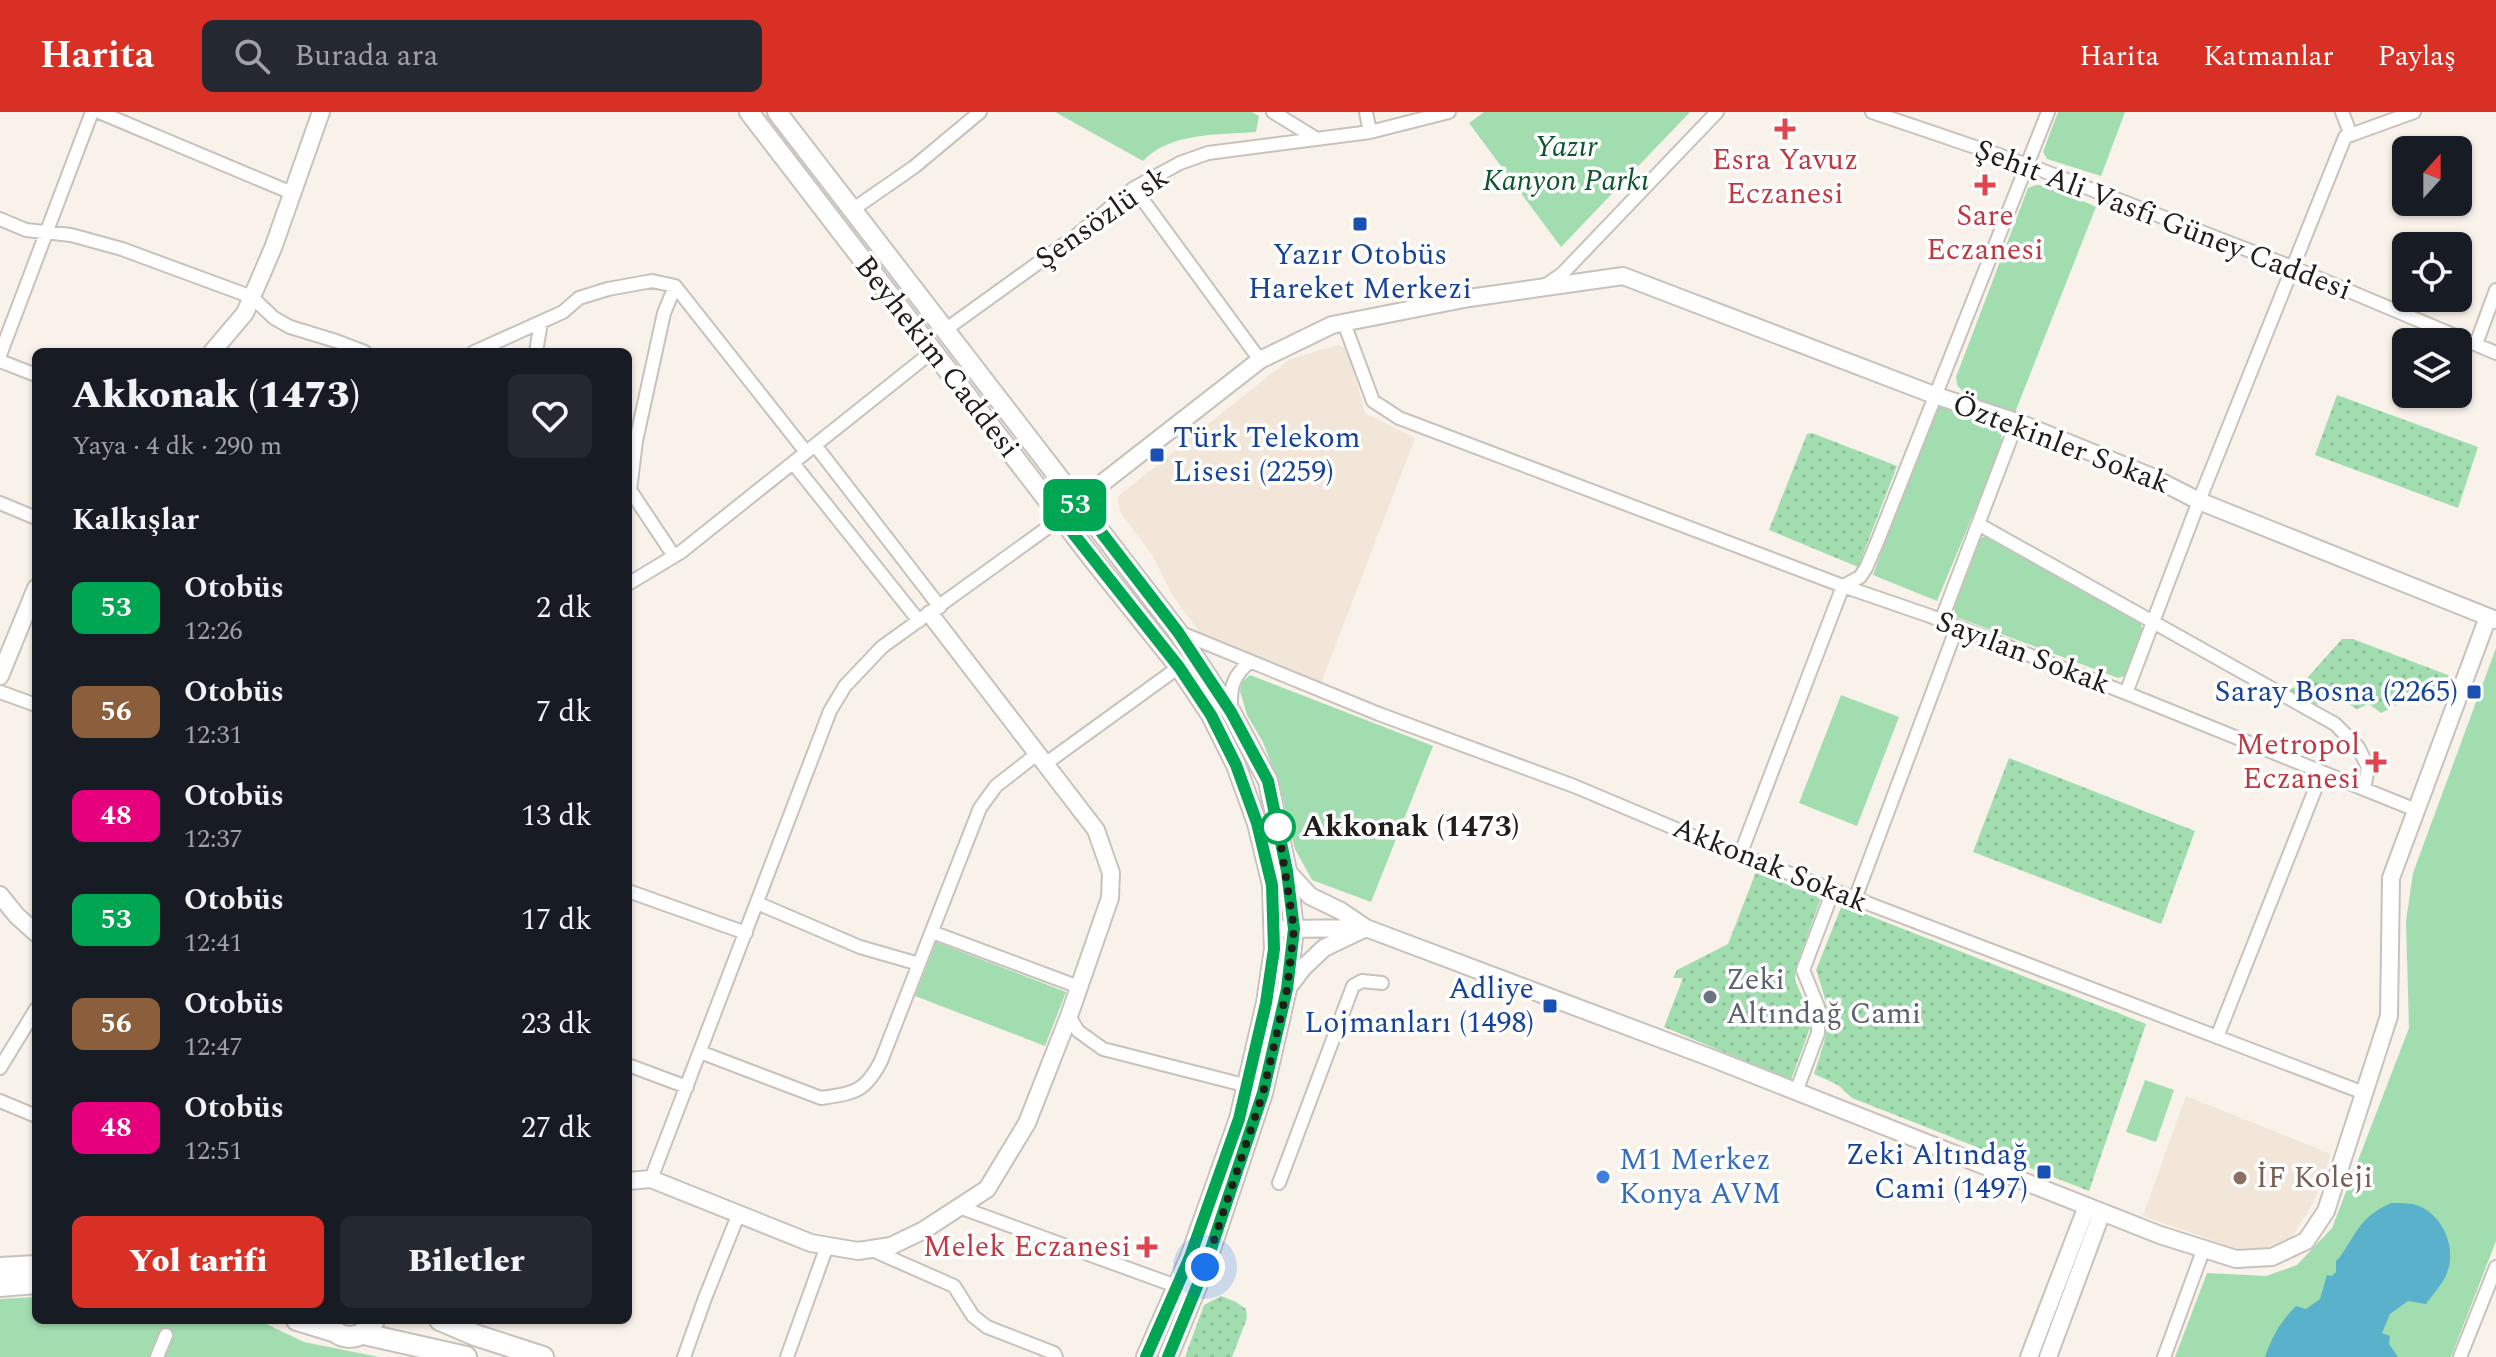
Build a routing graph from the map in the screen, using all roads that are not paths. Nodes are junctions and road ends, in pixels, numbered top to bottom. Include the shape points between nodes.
1 (92, 112) edge
2 (99, 112) edge
3 (321, 112) edge
4 (749, 112) edge
5 (777, 112) edge
6 (980, 112) edge
7 (1273, 112) edge
8 (1366, 112) edge
9 (1449, 112) edge
10 (1717, 112) edge
11 (1872, 112) edge
12 (2048, 112) edge
13 (2342, 112) edge
14 (2414, 112) edge
15 (1370, 132) junction
16 (2351, 135) junction
17 (1317, 139) junction
18 (2028, 165) junction
19 (1134, 188) junction
20 (292, 193) junction
21 (852, 210) junction
22 (0, 219) edge
23 (45, 232) junction
24 (2292, 267) junction
25 (675, 286) junction
26 (1543, 287) junction
27 (2496, 290) edge
28 (252, 297) junction
29 (541, 322) junction
30 (1344, 323) junction
31 (945, 330) junction
32 (2476, 344) junction
33 (215, 348) edge
34 (353, 348) edge
35 (483, 348) edge
36 (537, 348) edge
37 (933, 351) junction
38 (2496, 353) edge
39 (0, 355) edge
40 (1260, 360) junction
41 (0, 361) edge
42 (32, 373) edge
43 (1934, 395) junction
44 (2017, 422) junction
45 (811, 449) junction
46 (793, 463) junction
47 (632, 474) edge
48 (632, 493) edge
49 (2199, 501) junction
50 (1078, 502) junction
51 (0, 503) edge
52 (32, 516) edge
53 (1061, 518) junction
54 (1978, 524) junction
55 (674, 556) junction
56 (632, 582) edge
57 (1843, 586) junction
58 (32, 598) edge
59 (930, 614) junction
60 (2492, 618) edge
61 (1941, 621) junction
62 (2153, 623) junction
63 (1957, 627) junction
64 (1178, 632) junction
65 (1250, 662) junction
66 (1179, 667) junction
67 (0, 676) edge
68 (0, 692) edge
69 (2126, 693) junction
70 (32, 704) edge
71 (1231, 712) junction
72 (1041, 759) junction
73 (2322, 772) junction
74 (2364, 789) junction
75 (2416, 810) junction
76 (1740, 855) junction
77 (1287, 871) junction
78 (1833, 891) junction
79 (632, 892) edge
80 (0, 895) edge
81 (1855, 899) junction
82 (757, 903) junction
83 (1366, 928) junction
84 (32, 929) edge
85 (1294, 929) junction
86 (1273, 930) junction
87 (932, 932) junction
88 (746, 933) junction
89 (919, 964) junction
90 (1382, 983) dead end
91 (1079, 987) junction
92 (1287, 989) junction
93 (32, 1016) edge
94 (1069, 1016) junction
95 (2217, 1037) junction
96 (700, 1052) junction
97 (632, 1066) edge
98 (0, 1068) edge
99 (1248, 1086) junction
100 (687, 1087) junction
101 (1796, 1092) junction
102 (2364, 1093) junction
103 (0, 1101) edge
104 (32, 1114) edge
105 (651, 1179) junction
106 (632, 1181) edge
107 (1279, 1183) dead end
108 (959, 1207) junction
109 (2094, 1209) junction
110 (739, 1213) junction
111 (827, 1246) junction
112 (2204, 1248) junction
113 (870, 1249) junction
114 (32, 1266) edge
115 (2496, 1267) edge
116 (0, 1268) edge
117 (32, 1283) edge
118 (0, 1286) edge
119 (1176, 1286) junction
120 (449, 1324) edge
121 (329, 1326) edge
122 (369, 1327) edge
123 (166, 1335) dead end
124 (157, 1357) edge
125 (466, 1357) edge
126 (543, 1357) edge
127 (684, 1357) edge
128 (787, 1357) edge
129 (1056, 1357) edge
130 (1146, 1357) edge
131 (1168, 1357) edge
132 (2029, 1357) edge
133 (2048, 1357) edge
134 (2164, 1357) edge
135 (2460, 1357) edge

1 - 23 street
2 - 20 street
3 - 20 street
4 - 37 main road, Beyhekim Caddesi
5 - 21 main road, Beyhekim Caddesi
6 - 21 street
7 - 17 street
8 - 15 street
9 - 15 street, Şensözlü sk
10 - 26 street via 1562,274
11 - 18 street, Şehit Ali Vasfi Güney Caddesi
12 - 18 street
13 - 16 street
14 - 16 street
15 - 17 street, Şensözlü sk
16 - 24 street, Sayılan Sokak via 2345,137
17 - 19 street, Şensözlü sk via 1208,153
18 - 24 street, Şehit Ali Vasfi Güney Caddesi
18 - 43 street
19 - 31 street, Şensözlü sk
19 - 40 street
20 - 28 street
21 - 31 main road, Beyhekim Caddesi
22 - 23 street
23 - 28 street via 122,249
23 - 39 street
24 - 32 street, Şehit Ali Vasfi Güney Caddesi
24 - 49 street, Sayılan Sokak
25 - 29 street via 652,281 608,289 579,298
25 - 45 street
25 - 47 street via 664,313
26 - 30 street
26 - 43 street, Öztekinler Sokak via 1623,276
27 - 32 street
28 - 33 street
28 - 34 street via 290,327
29 - 35 street
29 - 36 street
30 - 40 street
30 - 57 street, Sayılan Sokak via 1373,401 1399,418
31 - 50 main road, Beyhekim Caddesi
32 - 38 street, Şehit Ali Vasfi Güney Caddesi
37 - 45 street
37 - 53 main road, Beyhekim Caddesi
40 - 50 street
41 - 42 street
43 - 44 street, Öztekinler Sokak
43 - 57 street via 1866,568
44 - 49 street, Öztekinler Sokak
44 - 54 street
45 - 46 street
45 - 59 street
46 - 55 street
46 - 59 street
48 - 55 street
49 - 60 street, Öztekinler Sokak
49 - 62 street, Sayılan Sokak
50 - 53 street
50 - 64 main road, Beyhekim Caddesi
51 - 52 street
53 - 59 street
53 - 66 main road, Beyhekim Caddesi
54 - 61 street
54 - 62 street
55 - 56 street
57 - 61 street, Sayılan Sokak
57 - 76 street
58 - 67 street
59 - 72 street
59 - 82 street via 882,647 845,686 830,711
60 - 75 street
61 - 63 street, Sayılan Sokak
62 - 69 street, Sayılan Sokak
62 - 74 street via 2335,724 2358,747 2368,767
63 - 69 street, Sayılan Sokak
63 - 81 street
64 - 65 street, Akkonak Sokak
64 - 71 main road, Beyhekim Caddesi
65 - 71 street via 1233,679
65 - 76 street, Akkonak Sokak
66 - 72 street
66 - 86 main road, Beyhekim Caddesi via 1211,715 1257,823 1272,885
68 - 70 street
69 - 73 street
71 - 77 main road, Beyhekim Caddesi via 1268,781
72 - 87 street via 996,786 980,808
72 - 91 street via 1096,830 1111,873 1110,898
73 - 74 street
73 - 95 street
74 - 75 street
75 - 102 street via 2391,878 2389,1016
76 - 78 street, Akkonak Sokak
77 - 83 street via 1310,896
77 - 85 main road, Beyhekim Caddesi
78 - 81 street, Akkonak Sokak
78 - 101 street via 1803,970 1818,1007 1818,1033
79 - 88 street
80 - 84 street
81 - 95 street, Akkonak Sokak
82 - 88 street
82 - 89 street via 860,947
83 - 85 street
83 - 92 street via 1324,948
83 - 101 street
85 - 86 street
85 - 92 main road, Beyhekim Caddesi
86 - 99 main road, Beyhekim Caddesi via 1266,1003
87 - 89 street
87 - 91 street
88 - 96 street
89 - 96 street via 881,1061 861,1089 821,1098
90 - 107 street via 1362,981 1353,986
91 - 94 street
92 - 131 main road, Beyhekim Caddesi via 1263,1093 1205,1267
93 - 98 street
94 - 99 street via 1078,1031 1103,1049
94 - 108 street via 1027,1123 987,1189
95 - 102 street, Akkonak Sokak
96 - 100 street
97 - 100 street
99 - 119 main road, Beyhekim Caddesi
100 - 105 street
101 - 109 street
102 - 112 street via 2326,1211 2306,1241 2272,1257 2236,1259
103 - 104 street
105 - 106 street
105 - 110 street
108 - 113 street via 891,1246
108 - 119 street
109 - 112 street
109 - 132 street
109 - 133 street
110 - 111 street
110 - 127 street
111 - 113 street
111 - 128 street
112 - 134 street
113 - 129 street via 954,1286 973,1316 987,1327
114 - 116 main road
115 - 135 street
117 - 118 main road
119 - 130 main road, Beyhekim Caddesi
120 - 126 main road
121 - 122 main road via 348,1338
122 - 125 main road
123 - 124 street

